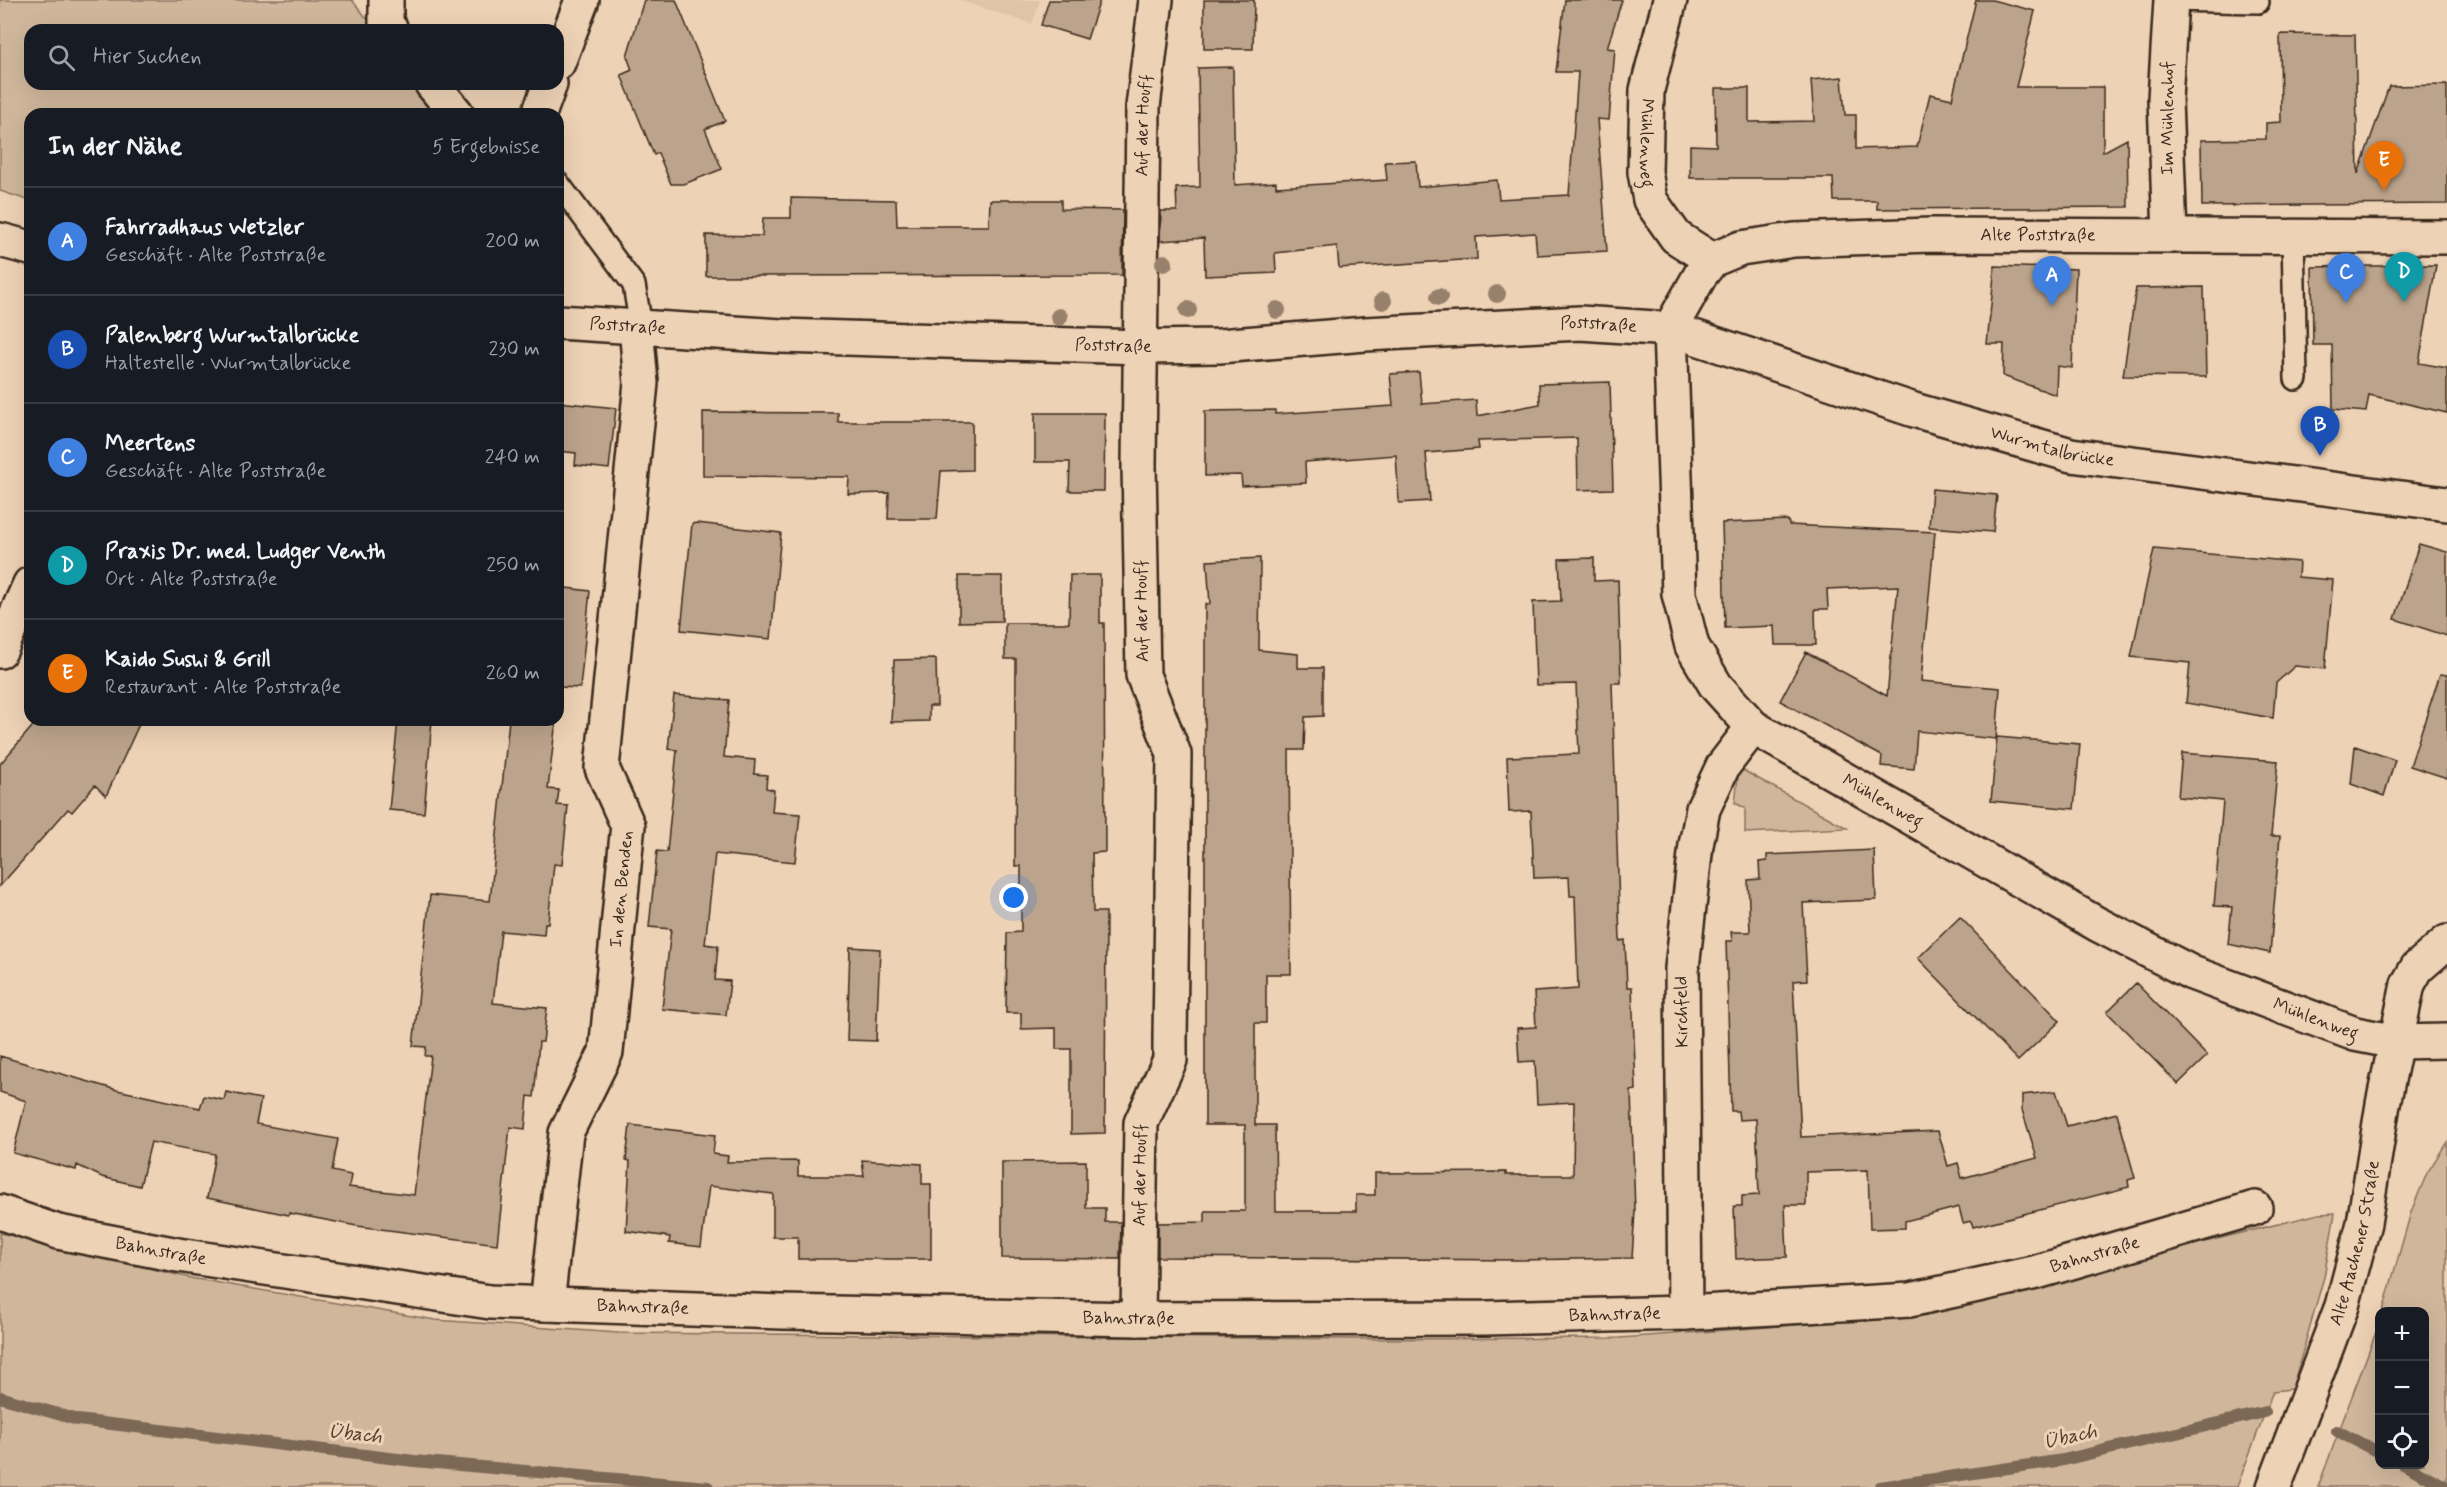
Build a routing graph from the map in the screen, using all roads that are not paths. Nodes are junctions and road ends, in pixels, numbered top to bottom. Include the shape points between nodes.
1 (386, 0) edge
2 (582, 0) edge
3 (1156, 0) edge
4 (1670, 0) edge
5 (2171, 0) edge
6 (2258, 2) dead end
7 (386, 24) edge
8 (564, 47) edge
9 (437, 90) edge
10 (548, 90) edge
11 (452, 108) edge
12 (541, 108) edge
13 (564, 191) edge
14 (2170, 236) junction
15 (2293, 236) junction
16 (2447, 237) edge
17 (0, 240) edge
18 (24, 246) edge
19 (1712, 260) junction
20 (564, 322) edge
21 (639, 327) junction
22 (1670, 329) junction
23 (1142, 347) junction
24 (2296, 379) dead end
25 (2447, 504) edge
26 (24, 597) edge
27 (0, 651) edge
28 (1753, 727) junction
29 (2447, 942) edge
30 (2447, 1041) edge
31 (2396, 1042) junction
32 (2255, 1208) dead end
33 (0, 1212) edge
34 (547, 1304) junction
35 (1685, 1313) junction
36 (1138, 1319) junction
37 (2274, 1487) edge

1 - 7 street
2 - 8 street
3 - 23 street, Auf der Houff via 1143,107
4 - 19 street, Mühlenweg via 1647,90 1645,172 1650,200 1676,237
5 - 6 lane, Im Mühlenhof
5 - 14 street, Im Mühlenhof via 2165,99
9 - 11 street
10 - 12 street
13 - 21 lane via 634,285
14 - 15 street, Alte Poststraße
14 - 19 street, Alte Poststraße via 1881,236 1794,240 1741,248
15 - 16 street, Alte Poststraße
15 - 24 lane
17 - 18 street
19 - 22 street
20 - 21 street, Poststraße
21 - 23 street, Poststraße via 788,337
21 - 34 street, In den Benden via 641,383 602,768 628,826 606,1052 566,1134
22 - 23 street, Poststraße via 1580,323 1219,346
22 - 25 street, Wurmtalbrücke via 1914,410 2071,455
22 - 28 street, Mühlenweg via 1679,594 1692,646 1716,686
23 - 36 street, Auf der Houff via 1139,466 1143,675 1174,754 1170,1060 1141,1123
26 - 27 street
28 - 31 street, Mühlenweg via 2097,924 2192,973 2355,1034
28 - 35 street, Kirchfeld via 1723,766 1713,787 1703,809 1694,856 1682,968
29 - 31 street, Alte Aachener Straße via 2418,968 2408,984
30 - 31 street
31 - 37 street, Alte Aachener Straße via 2364,1223 2342,1306
32 - 35 street, Bahnstraße via 2037,1272 1910,1300
33 - 34 street, Bahnstraße via 58,1232 178,1255 490,1302
34 - 36 street, Bahnstraße
35 - 36 street, Bahnstraße

